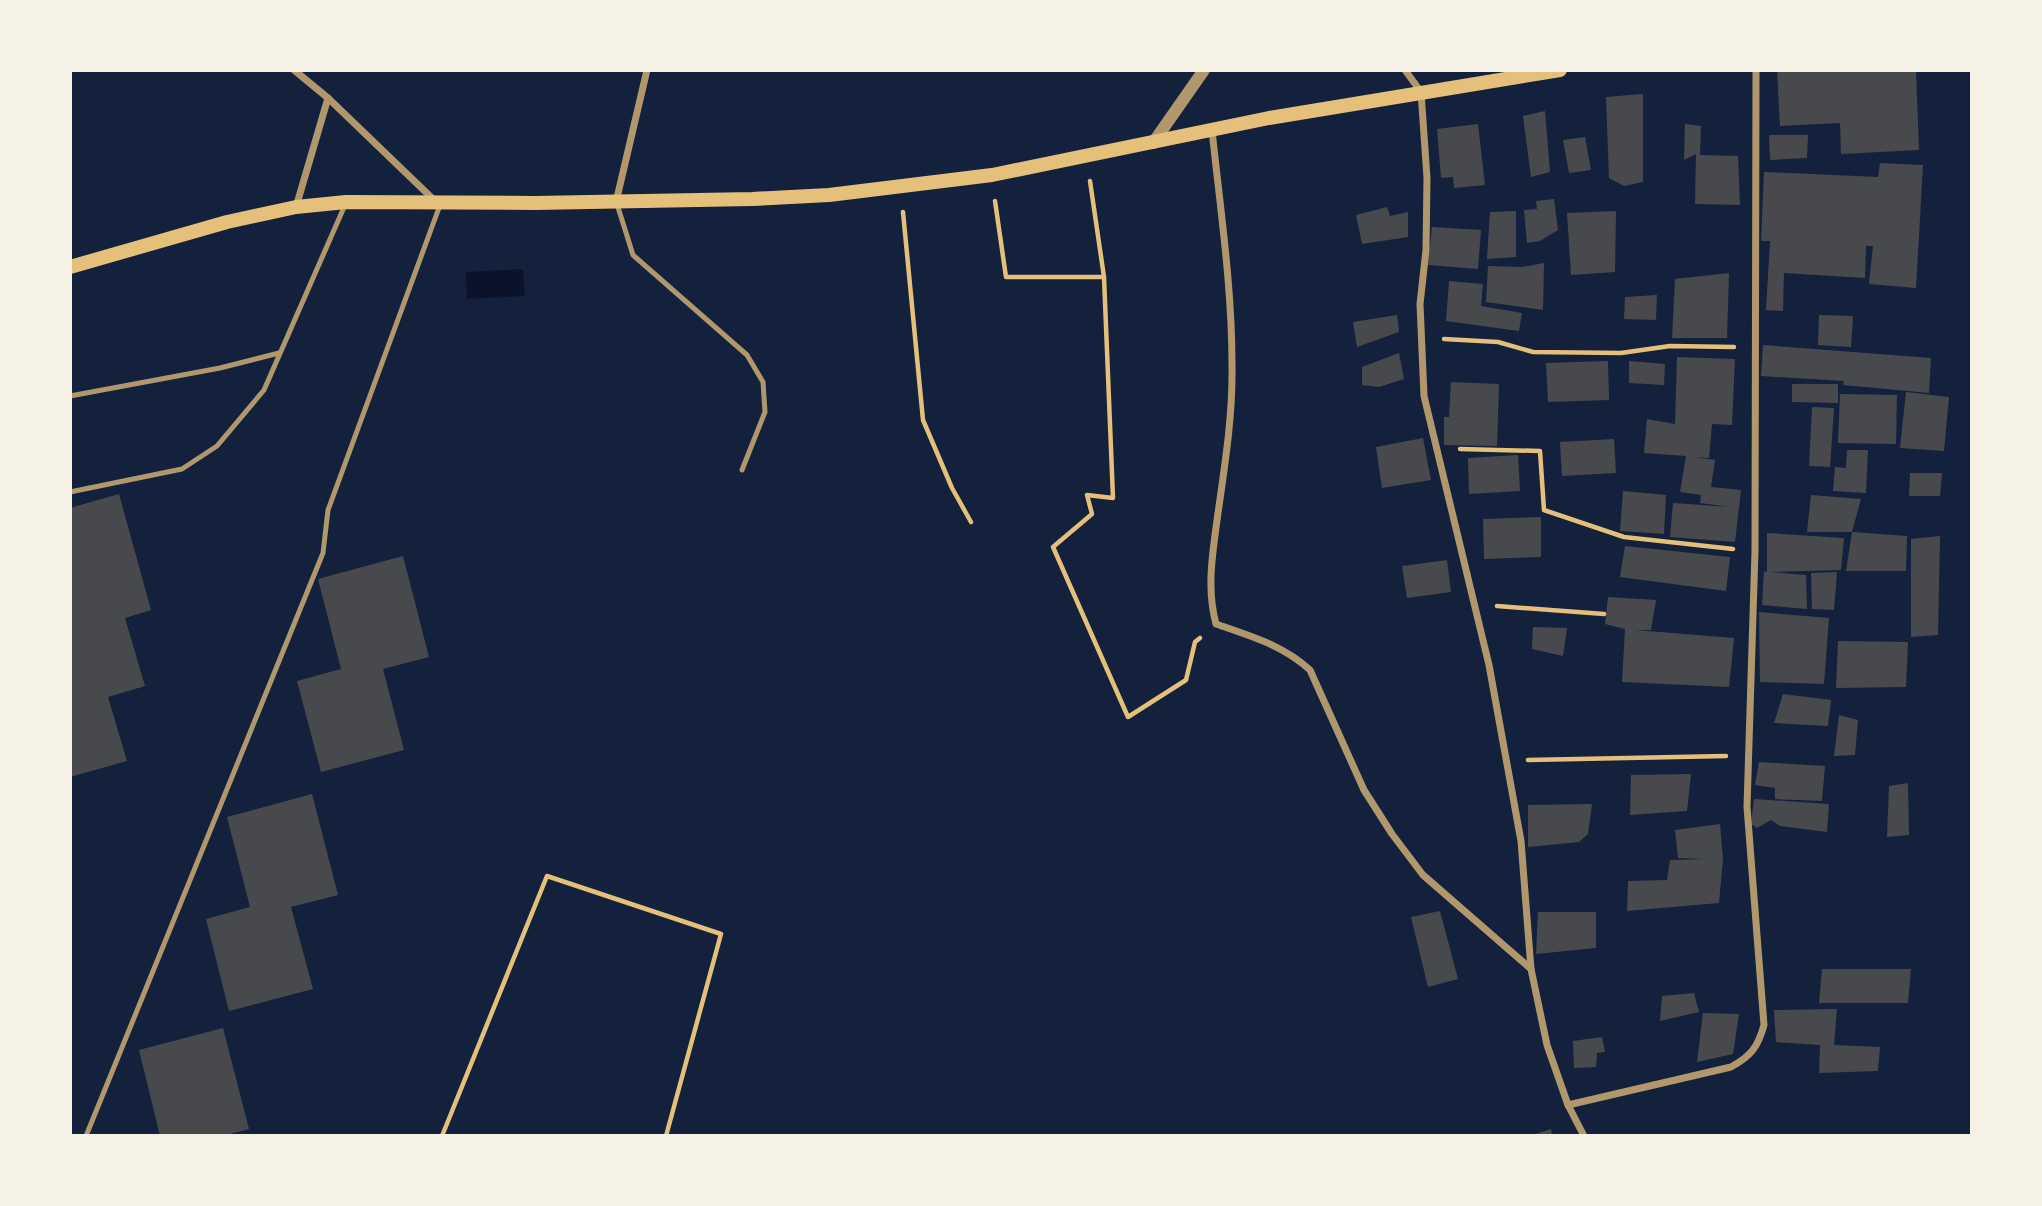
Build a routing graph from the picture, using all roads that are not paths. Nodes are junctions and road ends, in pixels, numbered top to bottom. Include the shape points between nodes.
1 (294, 70) edge
2 (648, 70) edge
3 (1204, 70) edge
4 (1405, 70) edge
5 (1560, 70) edge
6 (1756, 70) edge
7 (1421, 92) junction
8 (328, 98) junction
9 (1212, 130) junction
10 (1153, 143) junction
11 (438, 201) junction
12 (346, 202) junction
13 (616, 202) junction
14 (296, 208) junction
15 (70, 267) edge
16 (279, 353) junction
17 (70, 396) edge
18 (742, 470) dead end
19 (70, 492) edge
20 (1531, 969) junction
21 (1568, 1105) junction
22 (86, 1136) edge
23 (1584, 1136) edge

1 - 8 street
2 - 13 street
3 - 10 street
4 - 7 street
5 - 7 main road
6 - 21 street via 1755,551 1747,807 1764,1025 1759,1045 1731,1068
7 - 9 main road
7 - 20 street via 1427,178 1420,338 1424,396 1475,604 1521,841
8 - 11 street
8 - 14 street
9 - 10 main road
9 - 20 street via 1233,363 1211,569 1210,600 1216,624 1276,646 1310,670 1364,790 1392,834 1423,875
10 - 13 main road via 992,176 901,187 752,199
11 - 12 main road
11 - 13 main road
11 - 22 lane via 328,510 323,553
12 - 14 main road
12 - 16 lane
13 - 18 lane via 633,256 747,355 763,382 765,412
14 - 15 main road
16 - 17 lane
16 - 19 lane via 264,390 246,414 217,446 183,469
20 - 21 street via 1546,1045
21 - 23 street

